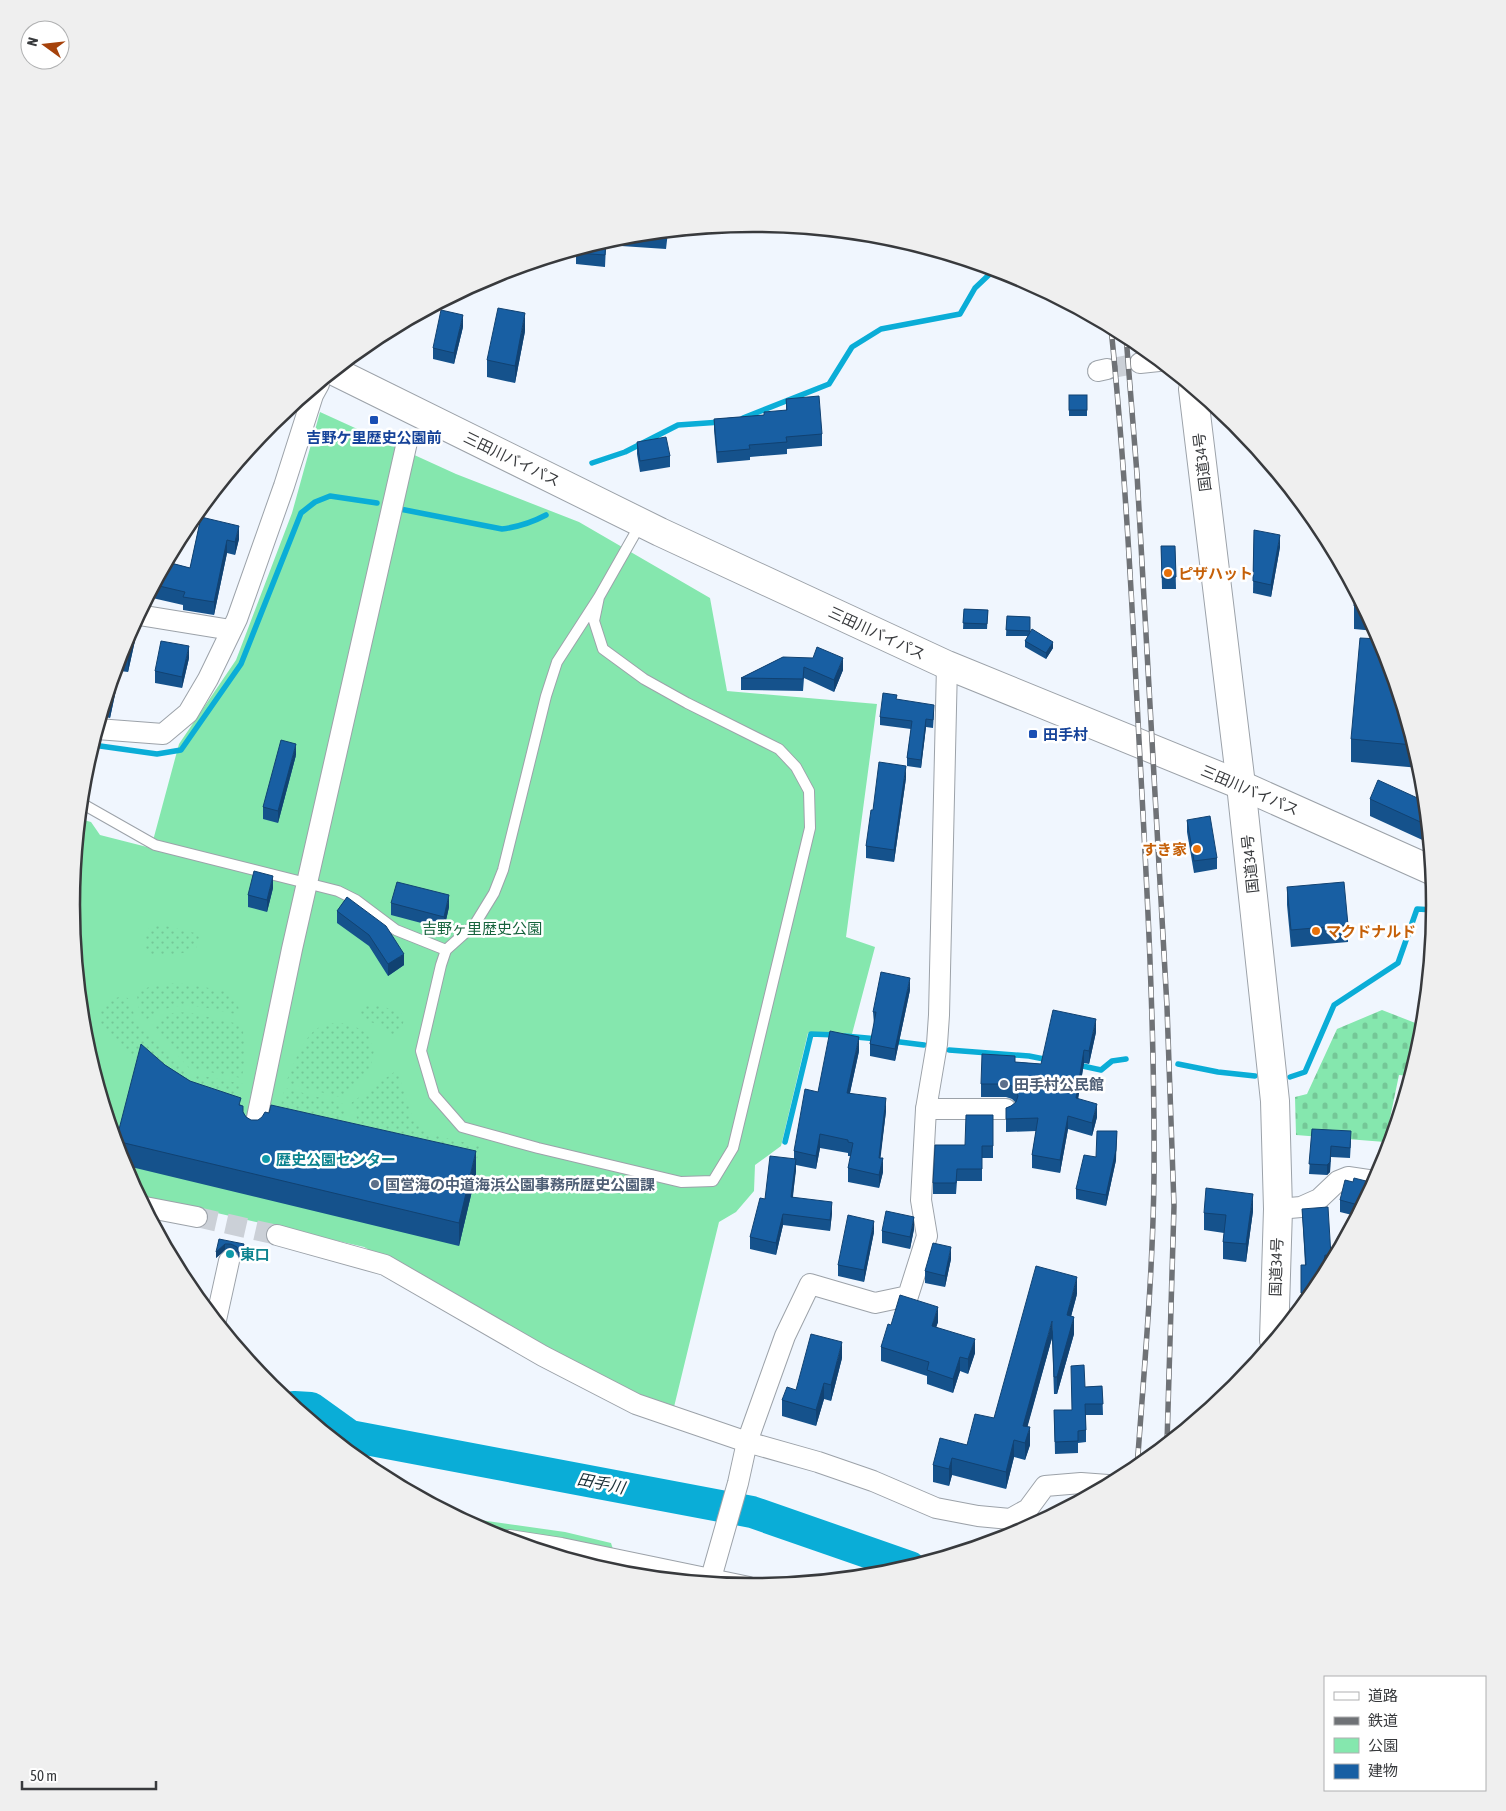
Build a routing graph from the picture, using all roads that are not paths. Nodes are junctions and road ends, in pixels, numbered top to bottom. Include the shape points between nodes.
1 (340, 375) edge
2 (312, 398) edge
3 (1194, 398) edge
4 (407, 442) dead end
5 (641, 522) junction
6 (599, 598) junction
7 (145, 616) edge
8 (231, 630) junction
9 (947, 665) junction
10 (103, 729) edge
11 (1241, 785) junction
12 (88, 807) edge
13 (1425, 867) edge
14 (309, 883) junction
15 (446, 950) junction
16 (926, 1109) junction
17 (1006, 1109) edge
18 (254, 1132) edge
19 (1367, 1180) edge
20 (152, 1208) edge
21 (1278, 1209) junction
22 (197, 1217) tunnel mouth
23 (277, 1235) tunnel mouth
24 (229, 1260) dead end
25 (218, 1313) edge
26 (1274, 1330) edge
27 (747, 1442) junction
28 (1095, 1484) edge
29 (545, 1546) edge
30 (688, 1575) edge
31 (712, 1577) edge

1 - 5 highway, 三田川バイパス
2 - 8 street via 284,486
3 - 11 highway, 国道34号
4 - 14 street
5 - 6 lane
5 - 9 highway, 三田川バイパス
6 - 15 lane via 558,662 548,690 508,854 494,893 475,924
6 - 15 lane via 594,621 603,650 686,703 779,749 796,767 809,791 810,828 733,1148 713,1181 682,1182 462,1127 434,1095 421,1051
7 - 8 street
8 - 10 street via 188,713 163,734
9 - 11 highway, 三田川バイパス
9 - 16 street via 939,1015
11 - 13 highway, 三田川バイパス
11 - 21 highway, 国道34号 via 1275,1101
12 - 14 lane via 155,845
14 - 15 lane via 338,891 356,900 396,930
14 - 18 street
16 - 17 street
16 - 27 street via 921,1200 927,1236 908,1296 875,1303 810,1284 785,1336
19 - 21 street via 1348,1177 1338,1181 1320,1199 1301,1207
20 - 22 street
21 - 26 highway, 国道34号
23 - 27 street via 385,1264 543,1356 636,1404
24 - 25 street
27 - 28 street via 864,1478 936,1508 978,1516 1010,1519 1028,1509 1044,1486
27 - 31 street
29 - 30 street

